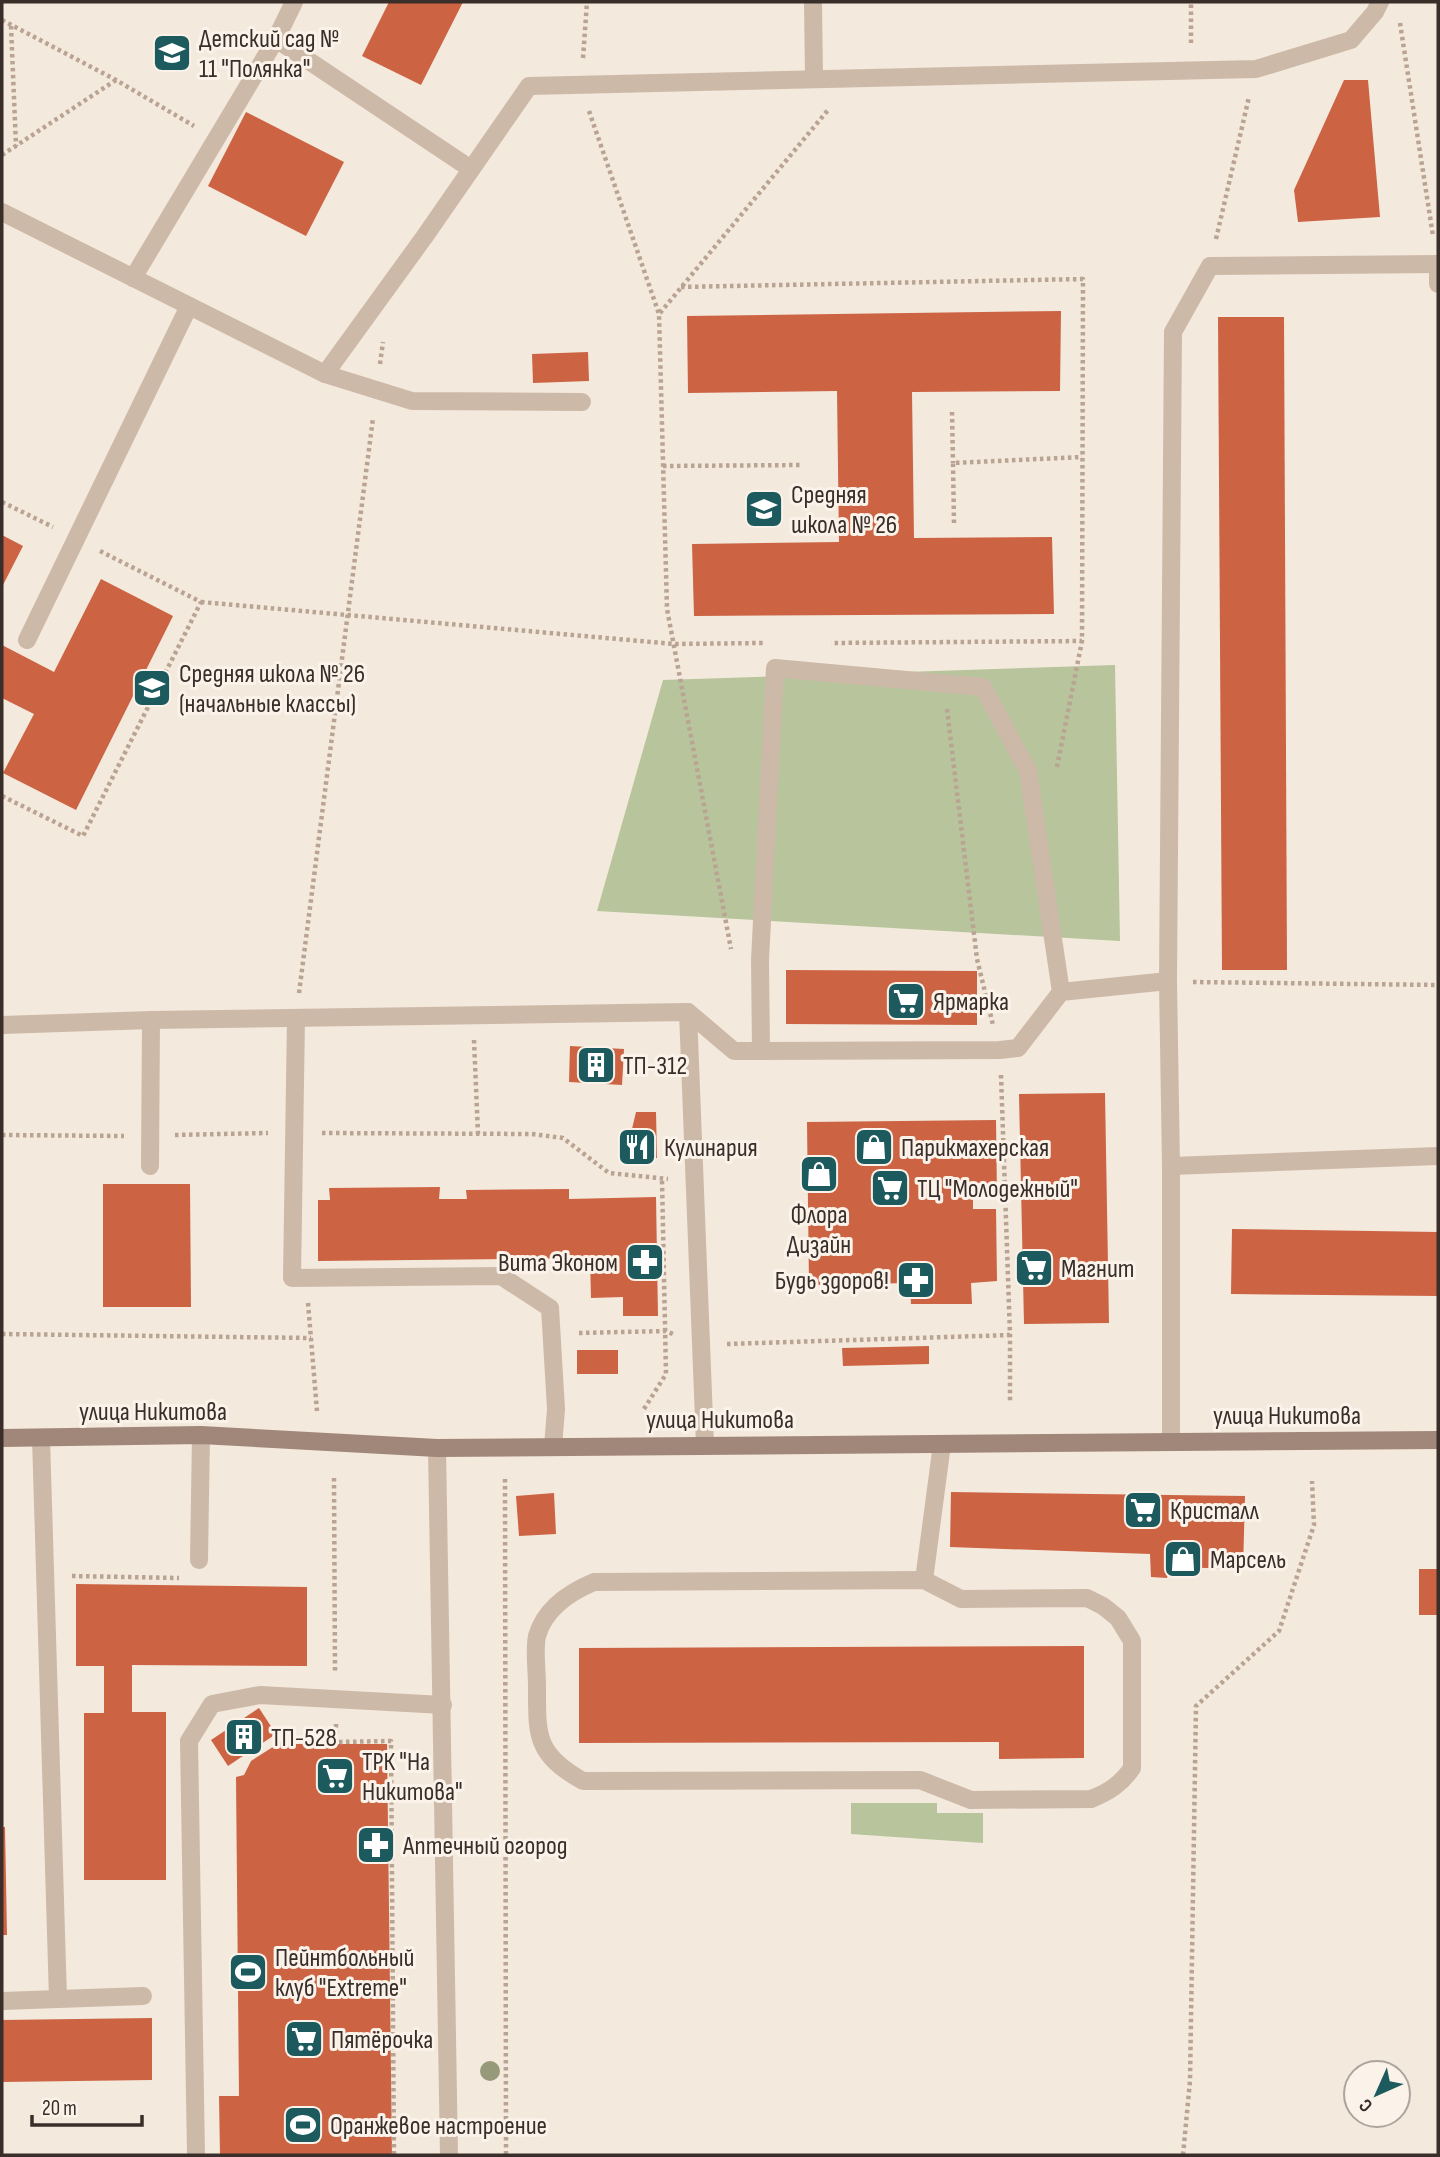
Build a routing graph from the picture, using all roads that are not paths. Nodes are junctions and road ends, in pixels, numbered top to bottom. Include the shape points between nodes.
1 (294, 2) edge
2 (813, 2) edge
3 (1380, 2) edge
4 (276, 39) junction
5 (814, 78) junction
6 (471, 169) junction
7 (2, 212) edge
8 (1438, 264) edge
9 (133, 278) junction
10 (1438, 284) edge
11 (189, 306) junction
12 (325, 374) junction
13 (582, 402) dead end
14 (27, 640) dead end
15 (1168, 981) junction
16 (1061, 992) junction
17 (688, 1012) junction
18 (296, 1018) junction
19 (151, 1020) junction
20 (2, 1025) edge
21 (761, 1051) junction
22 (1438, 1156) edge
23 (150, 1166) dead end
24 (1171, 1166) junction
25 (201, 1435) junction
26 (41, 1437) junction
27 (2, 1438) edge
28 (1438, 1440) edge
29 (1171, 1442) junction
30 (942, 1444) junction
31 (705, 1445) junction
32 (553, 1447) junction
33 (437, 1448) junction
34 (199, 1560) road end
35 (925, 1580) junction
36 (443, 1705) junction
37 (143, 1996) dead end
38 (58, 1999) junction
39 (2, 2001) edge
40 (196, 2155) edge
41 (449, 2155) edge

1 - 4 lane
2 - 5 lane
3 - 5 lane via 1351,40 1256,69
4 - 6 lane
4 - 9 lane
5 - 6 lane via 529,86
6 - 12 lane
7 - 9 lane
8 - 10 lane
8 - 15 lane via 1210,266 1173,332
9 - 11 lane
11 - 12 lane
11 - 14 lane
12 - 13 lane via 412,401
15 - 16 lane
15 - 24 lane
16 - 21 lane via 1018,1048
16 - 21 lane via 1028,771 983,687 775,668 760,960
17 - 18 lane
17 - 21 lane via 734,1051
17 - 31 lane
18 - 19 lane
18 - 32 lane via 292,1278 501,1276 550,1308
19 - 20 lane
19 - 23 lane
22 - 24 lane
24 - 29 lane
25 - 26 street, улица Никитова
25 - 33 street, улица Никитова
25 - 34 lane
26 - 27 street, улица Никитова
26 - 38 lane
28 - 29 street, улица Никитова
29 - 30 street, улица Никитова
30 - 31 street, улица Никитова
30 - 35 lane
31 - 32 street, улица Никитова
32 - 33 street, улица Никитова
33 - 36 lane
35 - 35 lane via 594,1581 557,1603 537,1637 537,1733 557,1763 583,1781 920,1780 971,1800 1091,1799 1125,1778 1132,1768 1132,1641 1118,1618 1087,1598 961,1599
36 - 40 lane via 260,1695 212,1704 189,1741
36 - 41 lane
37 - 38 lane
38 - 39 lane

